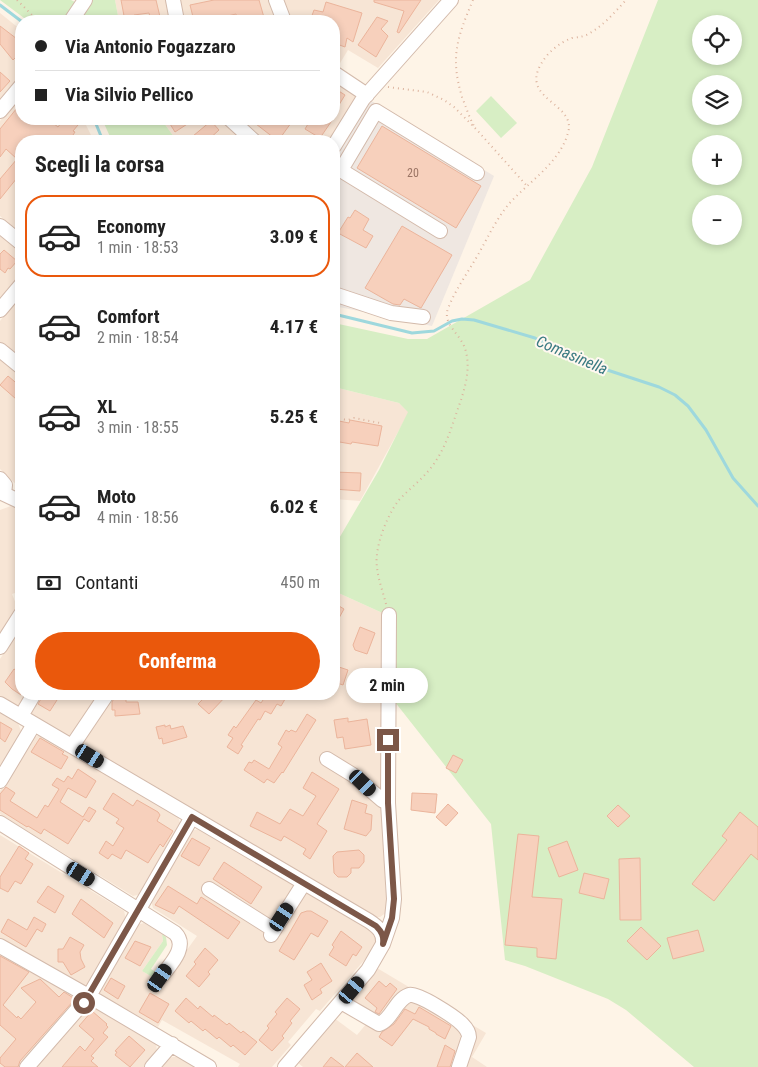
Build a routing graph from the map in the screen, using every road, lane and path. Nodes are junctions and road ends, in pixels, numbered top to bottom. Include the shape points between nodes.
1 (17, 0) edge
2 (85, 0) edge
3 (173, 0) edge
4 (276, 0) edge
5 (451, 0) edge
6 (473, 0) edge
7 (626, 0) edge
8 (32, 15) edge
9 (75, 15) edge
10 (176, 15) edge
11 (282, 15) edge
12 (340, 76) edge
13 (369, 92) junction
14 (15, 93) edge
15 (0, 111) edge
16 (237, 125) edge
17 (477, 130) junction
18 (247, 135) edge
19 (340, 137) edge
20 (340, 164) edge
21 (340, 170) edge
22 (477, 173) dead end
23 (526, 186) junction
24 (0, 226) edge
25 (440, 232) dead end
26 (15, 238) edge
27 (15, 292) edge
28 (340, 296) edge
29 (0, 310) edge
30 (423, 317) dead end
31 (0, 350) edge
32 (15, 362) edge
33 (340, 419) edge
34 (380, 423) dead end
35 (0, 479) edge
36 (2, 497) edge
37 (15, 500) edge
38 (389, 615) joint
39 (15, 623) edge
40 (0, 647) edge
41 (30, 700) edge
42 (103, 700) edge
43 (0, 704) edge
44 (21, 716) junction
45 (34, 724) junction
46 (72, 746) junction
47 (327, 759) dead end
48 (0, 781) edge
49 (388, 803) junction
50 (192, 817) junction
51 (0, 823) edge
52 (304, 883) junction
53 (209, 890) dead end
54 (139, 909) junction
55 (383, 944) junction
56 (0, 946) edge
57 (160, 978) dead end
58 (89, 996) junction
59 (341, 1002) junction
60 (172, 1044) junction
61 (289, 1066) edge
62 (27, 1067) edge
63 (152, 1067) edge
64 (209, 1067) edge
65 (459, 1067) edge

1 - 8 path
2 - 9 street
3 - 10 street
4 - 11 street
5 - 13 street
6 - 17 path via 458,36 455,66 466,108
7 - 23 path via 597,29 564,42 541,64 537,84 545,98 563,112 569,126 560,151
12 - 13 street
13 - 17 path via 378,87 436,95 454,107
13 - 19 street
14 - 15 street
16 - 18 street
17 - 23 path
20 - 22 street via 376,111
21 - 25 street
23 - 38 path via 496,222 446,313 447,321 466,351 466,385 441,453 399,500 381,537 376,565
24 - 26 street
27 - 29 street
28 - 30 street via 391,312
31 - 32 street
33 - 34 path
35 - 36 street via 5,485
36 - 37 street
38 - 49 street
39 - 40 street
41 - 44 street
42 - 46 street
43 - 44 street
44 - 45 street
45 - 46 street
45 - 48 street
46 - 50 street
47 - 49 street
49 - 55 street via 394,899 392,918
50 - 52 street
50 - 54 street
51 - 54 street
52 - 53 street via 272,933
52 - 55 street via 376,926 384,937
54 - 57 street via 175,932 180,940 178,952
54 - 58 street
55 - 59 street via 368,970
56 - 58 street
58 - 60 street
58 - 62 street
59 - 61 street
59 - 65 street via 379,1024 404,998 418,996 458,1021 469,1032
60 - 63 street
60 - 64 street

